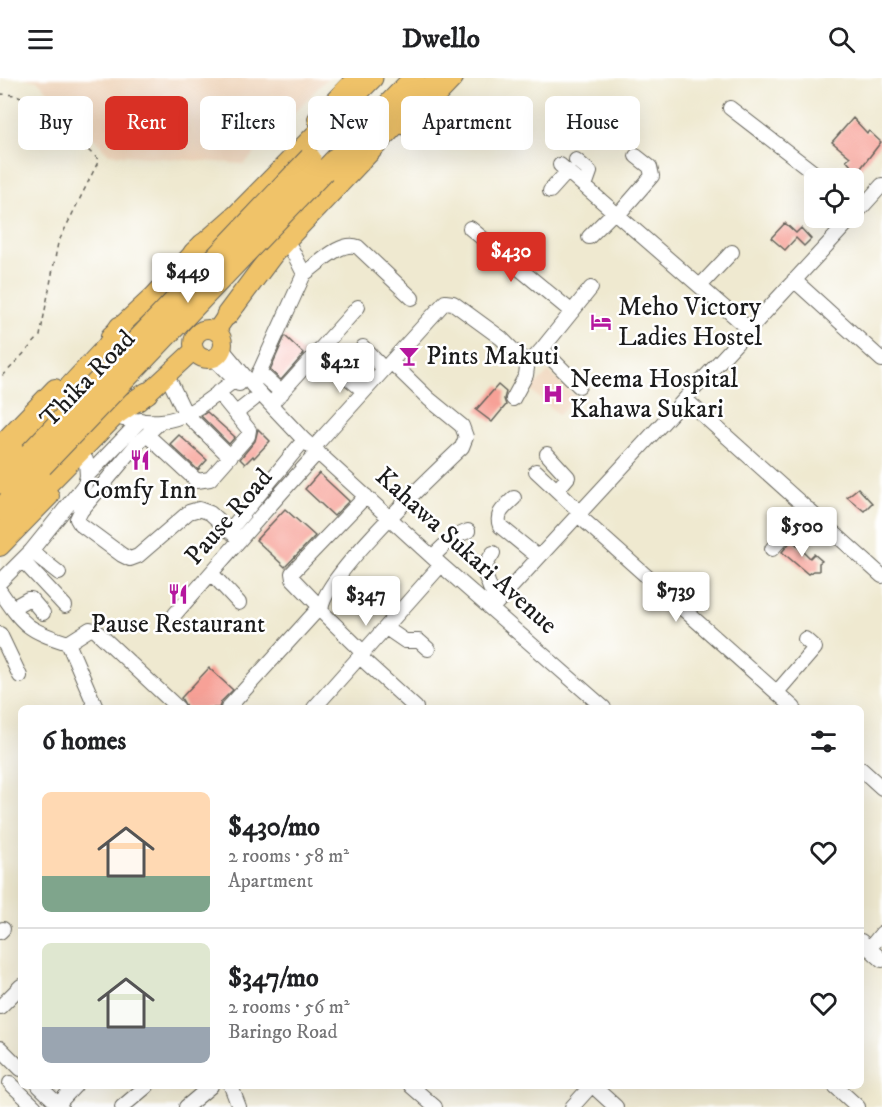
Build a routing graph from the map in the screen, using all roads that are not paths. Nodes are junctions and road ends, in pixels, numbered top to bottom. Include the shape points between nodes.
1 (356, 78) edge
2 (372, 78) edge
3 (390, 78) edge
4 (414, 78) edge
5 (439, 78) edge
6 (454, 78) edge
7 (730, 108) dead end
8 (636, 156) dead end
9 (317, 164) junction
10 (808, 168) edge
11 (882, 185) edge
12 (550, 191) dead end
13 (864, 203) edge
14 (616, 213) junction
15 (470, 228) dead end
16 (841, 228) edge
17 (588, 237) dead end
18 (291, 248) junction
19 (732, 252) dead end
20 (194, 253) junction
21 (304, 274) junction
22 (794, 280) junction
23 (700, 286) junction
24 (591, 288) dead end
25 (158, 291) junction
26 (412, 298) dead end
27 (358, 308) dead end
28 (572, 312) junction
29 (120, 327) junction
30 (749, 329) junction
31 (208, 333) junction
32 (363, 347) dead end
33 (542, 349) junction
34 (318, 352) junction
35 (218, 354) junction
36 (528, 360) junction
37 (882, 360) edge
38 (387, 366) junction
39 (259, 372) junction
40 (167, 375) junction
41 (235, 380) junction
42 (579, 386) dead end
43 (364, 391) junction
44 (218, 392) junction
45 (147, 393) junction
46 (253, 393) junction
47 (282, 393) junction
48 (513, 399) dead end
49 (685, 399) junction
50 (271, 404) junction
51 (236, 413) junction
52 (184, 414) junction
53 (132, 420) junction
54 (161, 421) junction
55 (147, 435) junction
56 (308, 443) junction
57 (0, 445) edge
58 (547, 454) dead end
59 (230, 457) junction
60 (36, 460) junction
61 (0, 462) edge
62 (86, 468) junction
63 (536, 471) dead end
64 (0, 483) edge
65 (557, 490) junction
66 (366, 496) junction
67 (514, 498) dead end
68 (808, 509) junction
69 (0, 510) edge
70 (579, 513) junction
71 (389, 517) junction
72 (468, 531) dead end
73 (0, 532) edge
74 (235, 536) junction
75 (0, 547) edge
76 (772, 549) dead end
77 (493, 554) dead end
78 (26, 556) junction
79 (538, 557) junction
80 (437, 561) junction
81 (59, 573) dead end
82 (212, 574) junction
83 (882, 576) edge
84 (0, 582) edge
85 (0, 591) edge
86 (239, 603) dead end
87 (495, 604) junction
88 (65, 606) dead end
89 (320, 607) junction
90 (14, 612) junction
91 (43, 613) dead end
92 (175, 614) dead end
93 (0, 626) edge
94 (386, 628) junction
95 (0, 634) edge
96 (805, 639) dead end
97 (68, 643) junction
98 (428, 649) dead end
99 (362, 655) junction
100 (20, 676) dead end
101 (777, 692) junction
102 (95, 705) edge
103 (175, 705) edge
104 (231, 705) edge
105 (317, 705) edge
106 (413, 705) edge
107 (601, 705) edge
108 (788, 705) edge
109 (864, 772) edge
110 (882, 788) edge
111 (882, 933) edge
112 (865, 945) edge
113 (882, 960) edge
114 (18, 989) edge
115 (0, 1007) edge
116 (0, 1048) edge
117 (18, 1063) edge
118 (10, 1083) dead end
119 (42, 1089) edge
120 (73, 1089) edge
121 (143, 1089) edge
122 (207, 1089) edge
123 (232, 1089) edge
124 (414, 1089) edge
125 (589, 1089) edge
126 (595, 1089) edge
127 (838, 1089) edge
128 (60, 1106) edge
129 (35, 1107) edge
130 (122, 1107) edge
131 (186, 1107) edge
132 (239, 1107) edge
133 (435, 1107) edge
134 (572, 1107) edge
135 (616, 1107) edge
136 (858, 1107) edge

1 - 20 main road, Thika Road
2 - 20 highway via 236,216
3 - 9 highway, Thika Road
4 - 9 highway, Thika Road
5 - 31 highway via 274,252
6 - 18 main road, Thika Road
7 - 10 street
8 - 14 street via 650,167 652,176
9 - 60 highway, Thika Road, bridge
11 - 13 street
12 - 14 street via 568,166
14 - 17 street
14 - 23 street
15 - 28 street
16 - 22 street
18 - 21 street
18 - 31 main road, Thika Road
19 - 23 street
20 - 25 main road, Thika Road
21 - 26 street via 341,248 352,245
21 - 39 street
22 - 30 street
22 - 37 street
23 - 30 street
24 - 28 street
25 - 29 main road, Thika Road
25 - 31 main road
27 - 34 street
28 - 33 street
29 - 57 main road, Thika Road
29 - 61 highway via 107,347
30 - 49 street
31 - 35 main road via 223,340
31 - 35 main road via 204,358
31 - 40 main road, Thika Road
32 - 38 street
33 - 36 street
33 - 42 street
34 - 43 street
34 - 47 street
35 - 41 street, Kahawa Sukari Avenue
35 - 46 street, Kahawa Sukari Avenue
36 - 38 street, Pause Road via 520,358 501,338 453,303 445,302
36 - 48 street via 526,375
38 - 43 street, Pause Road
38 - 71 street via 462,426 466,437 462,447
39 - 46 street
39 - 47 street
40 - 45 main road, Thika Road
40 - 52 street
41 - 44 street
41 - 46 street, Kahawa Sukari Avenue
43 - 56 street, Pause Road
44 - 51 street
44 - 52 street
45 - 53 main road, Thika Road
45 - 73 highway via 116,414
46 - 50 street, Kahawa Sukari Avenue
46 - 51 street
46 - 56 street, Kahawa Sukari Avenue
47 - 50 street
49 - 68 street
49 - 70 street
50 - 56 street, Kahawa Sukari Avenue
51 - 59 street via 249,430
52 - 54 street
52 - 59 street
53 - 54 street
53 - 62 main road, Thika Road
54 - 55 street
55 - 59 street via 197,481 210,479
55 - 74 street via 81,511 77,519 80,524 130,559 189,512 199,509 210,513
56 - 66 street, Kahawa Sukari Avenue
56 - 74 street, Pause Road
58 - 65 street via 568,477
60 - 64 highway, Thika Road
60 - 69 highway, Thika Road
62 - 75 main road, Thika Road
62 - 78 street via 85,484
63 - 65 street
65 - 70 street
66 - 71 street, Kahawa Sukari Avenue
66 - 89 street via 292,573 293,579
67 - 79 street via 498,514 500,526
68 - 76 street
68 - 83 street
70 - 79 street
70 - 101 street
71 - 80 street, Kahawa Sukari Avenue
71 - 89 street via 339,575
72 - 80 street via 452,538
74 - 82 street, Pause Road
77 - 87 street via 483,569
78 - 81 street
78 - 84 street
78 - 88 street
79 - 87 street
80 - 87 street, Kahawa Sukari Avenue
80 - 94 street
82 - 86 street
82 - 92 street, Pause Road
85 - 90 street
87 - 107 street, Kahawa Sukari Avenue
89 - 99 street
89 - 104 street
90 - 91 street via 28,598
90 - 93 street
90 - 97 street via 29,629
94 - 98 street via 405,641 420,641
94 - 99 street
95 - 100 street
96 - 101 street via 815,648
97 - 102 street
97 - 103 street via 90,629 99,632
99 - 105 street
99 - 106 street
101 - 108 street
109 - 110 street
111 - 112 street
112 - 113 street
114 - 115 street
116 - 117 street
118 - 129 street
119 - 128 street
120 - 128 street
121 - 130 street
122 - 131 street
123 - 132 street
124 - 133 street
125 - 134 street
126 - 135 street
127 - 136 street

